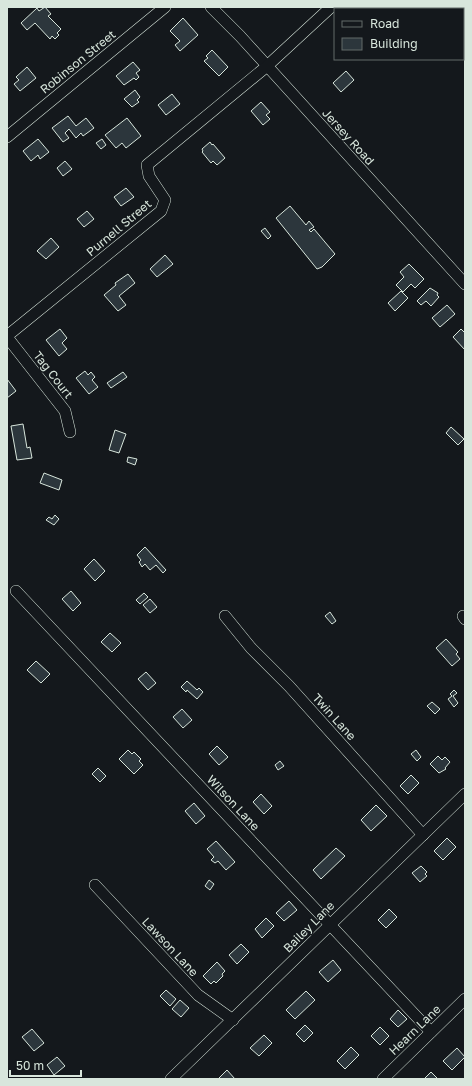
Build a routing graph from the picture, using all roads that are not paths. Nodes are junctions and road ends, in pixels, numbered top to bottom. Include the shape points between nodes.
1 (165, 7) edge
2 (211, 7) edge
3 (331, 7) edge
4 (266, 67) junction
5 (7, 137) edge
6 (465, 284) edge
7 (7, 336) edge
8 (70, 432) dead end
9 (16, 592) dead end
10 (225, 616) dead end
11 (465, 794) edge
12 (423, 835) junction
13 (95, 885) dead end
14 (330, 924) junction
15 (465, 999) edge
16 (233, 1020) junction
17 (431, 1032) junction
18 (172, 1079) edge
19 (383, 1079) edge

1 - 5 street, Robinson Street
2 - 4 street, Jersey Road
3 - 4 street
4 - 6 street, Jersey Road
4 - 7 street, Purnell Street via 147,166 149,176 165,200 161,212
7 - 8 street, Tag Court via 65,411
9 - 14 street, Wilson Lane
10 - 12 street, Twin Lane via 251,648 289,686
11 - 12 street, Bailey Lane
12 - 14 street, Bailey Lane
13 - 16 street, Lawson Lane via 198,995
14 - 16 street, Bailey Lane
14 - 17 street, Wilson Lane
15 - 17 street, Hearn Lane
16 - 18 street, Bailey Lane
17 - 19 street, Hearn Lane

